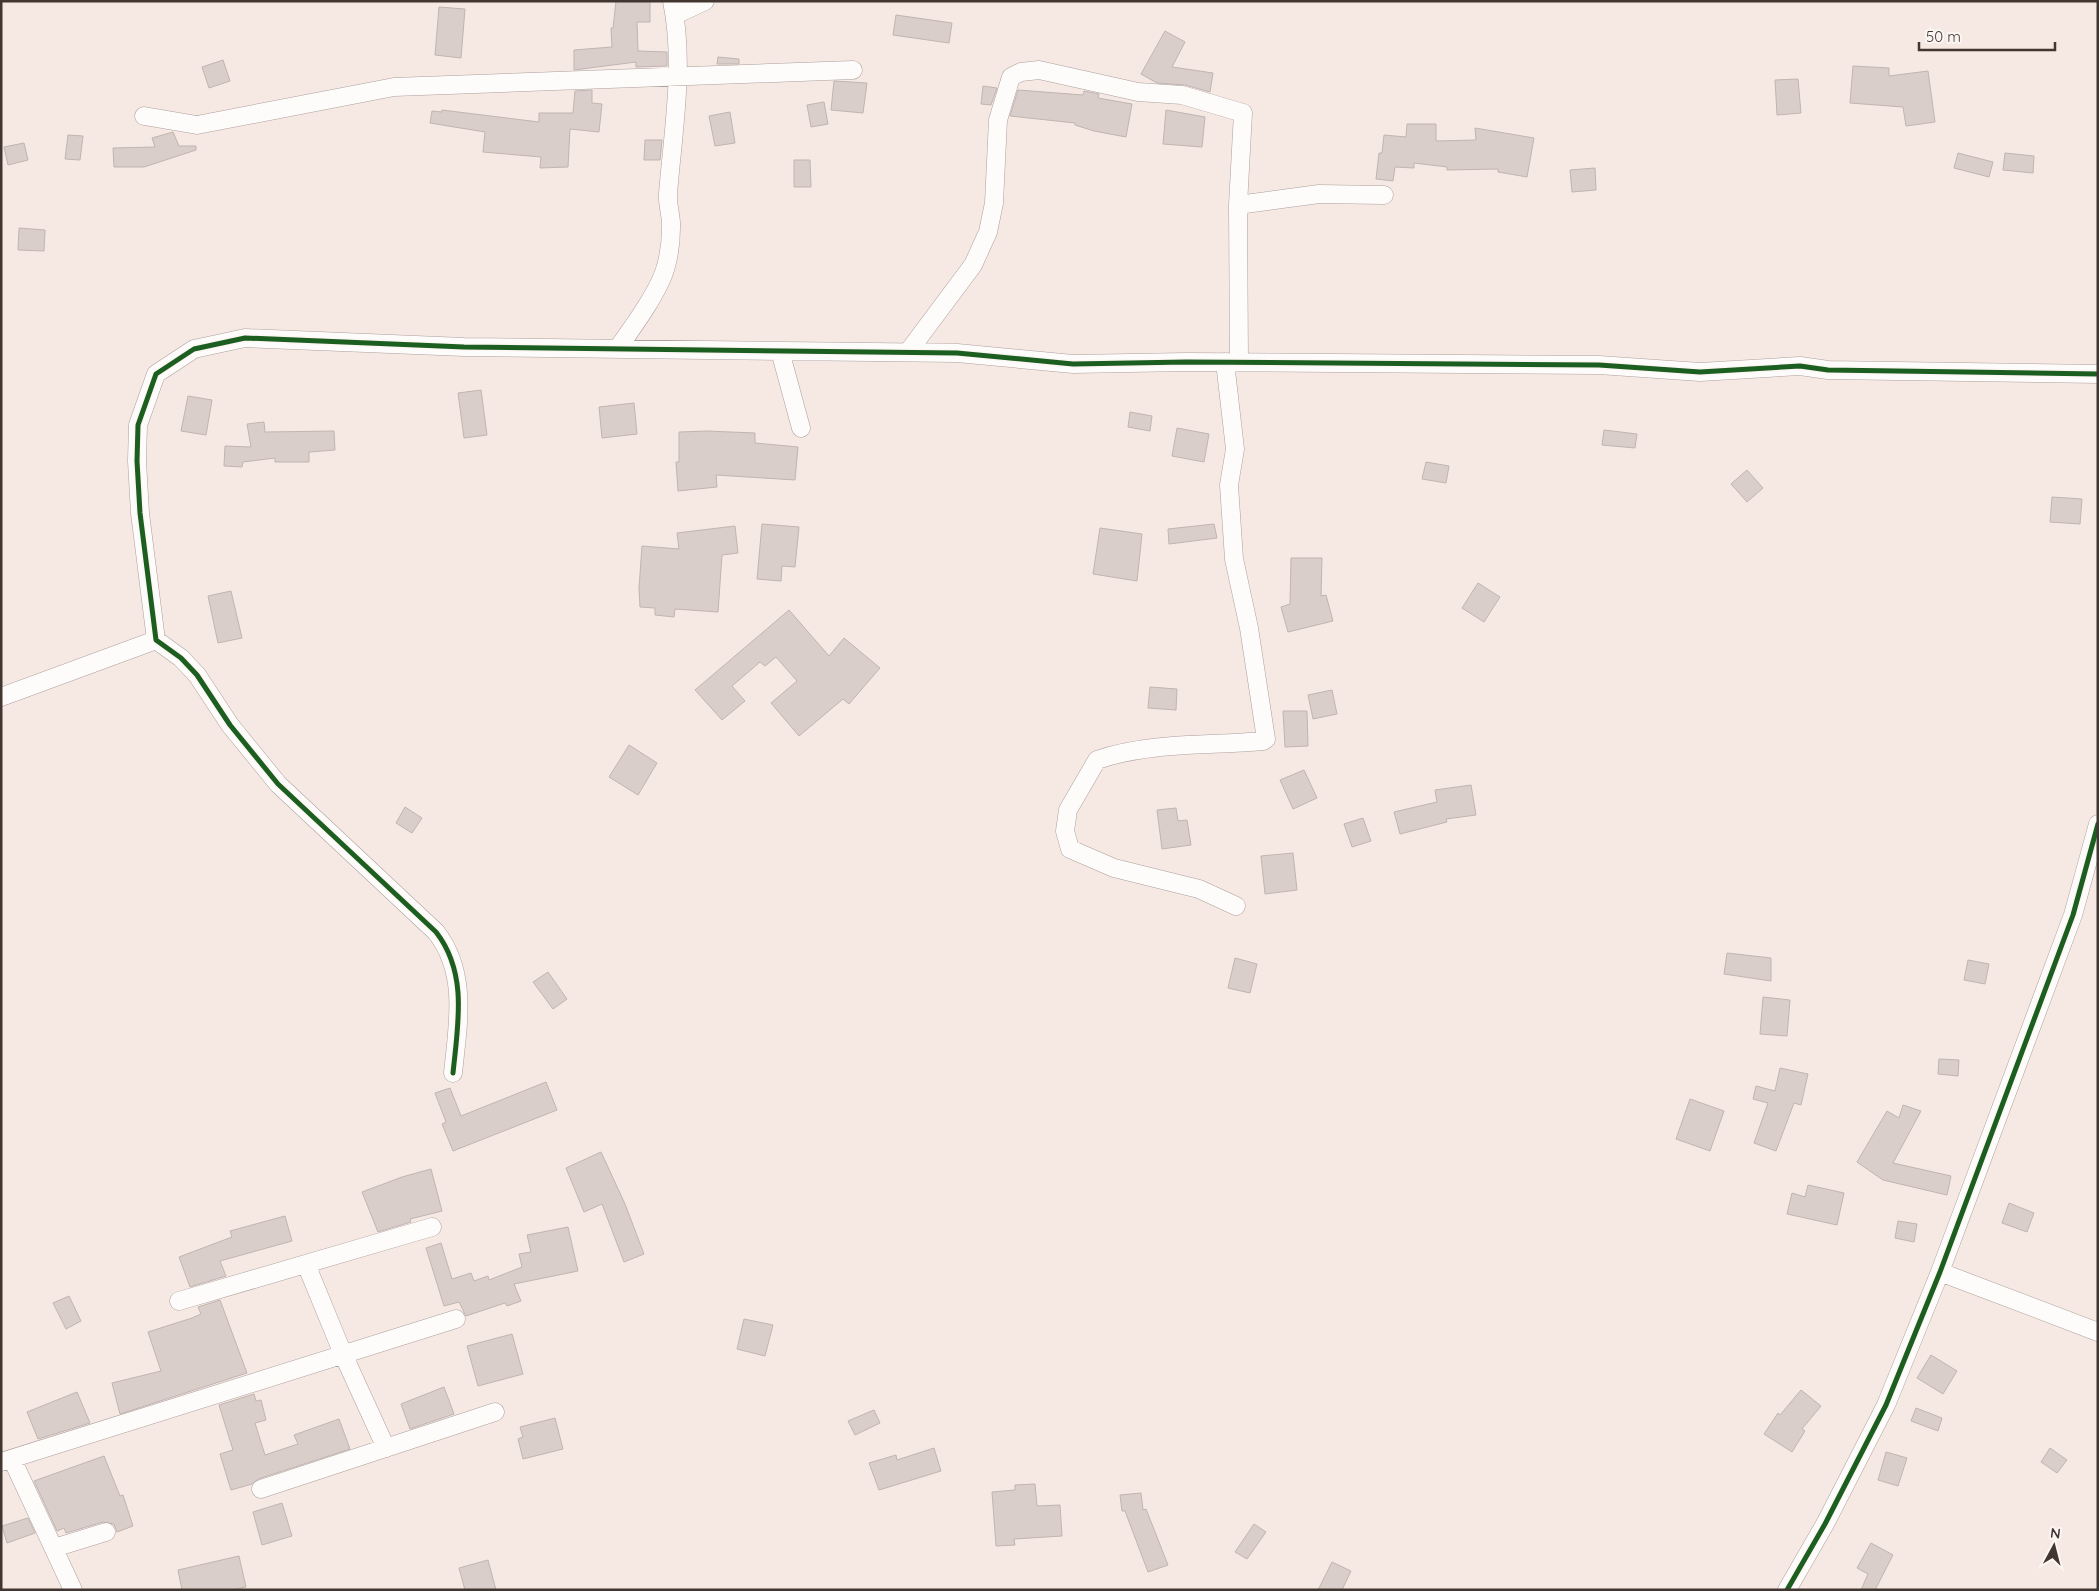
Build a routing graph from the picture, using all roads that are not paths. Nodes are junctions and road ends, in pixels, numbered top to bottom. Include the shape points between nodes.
1 (706, 1) edge
2 (673, 8) edge
3 (853, 70) dead end
4 (677, 75) junction
5 (144, 116) dead end
6 (1384, 195) dead end
7 (1238, 205) junction
8 (618, 348) junction
9 (780, 351) junction
10 (908, 352) junction
11 (1232, 362) junction
12 (2098, 374) edge
13 (801, 428) dead end
14 (156, 640) junction
15 (1, 697) edge
16 (2098, 824) edge
17 (1236, 906) dead end
18 (453, 1072) dead end
19 (432, 1227) dead end
20 (306, 1264) junction
21 (1940, 1272) junction
22 (179, 1301) dead end
23 (456, 1319) dead end
24 (2098, 1332) edge
25 (343, 1354) junction
26 (495, 1412) dead end
27 (386, 1448) junction
28 (7, 1460) edge
29 (261, 1489) dead end
30 (106, 1532) dead end
31 (54, 1548) junction
32 (73, 1590) edge
33 (1787, 1590) edge

1 - 2 street
2 - 4 street via 678,32
3 - 4 street
4 - 5 street via 394,87 197,125
4 - 8 street via 668,197 671,228 666,267 641,315
6 - 7 street via 1319,194
7 - 10 street via 1243,113 1182,96 1138,92 1039,70 1022,72 1011,77 998,120 994,203 988,232 973,265
7 - 11 street
8 - 9 street
8 - 14 street via 464,347 246,338 194,349 156,374 138,425 136,461 140,513
9 - 10 street
9 - 13 street
10 - 11 street via 957,353 1073,364
11 - 12 street via 1599,365 1700,372 1800,366 1828,370
11 - 17 street via 1235,450 1228,485 1234,559 1249,628 1266,739 1124,753 1097,760 1068,810 1065,832 1070,849 1114,868 1199,889
14 - 15 street
14 - 18 street via 181,658 197,675 235,732 278,784 446,944 455,968 460,1006
16 - 21 street via 2073,915
19 - 20 street
20 - 22 street
20 - 25 street
21 - 24 street
21 - 33 street via 1886,1404 1825,1524
23 - 25 street
25 - 27 street
25 - 28 street
26 - 27 street
27 - 29 street
28 - 31 street
30 - 31 street
31 - 32 street

